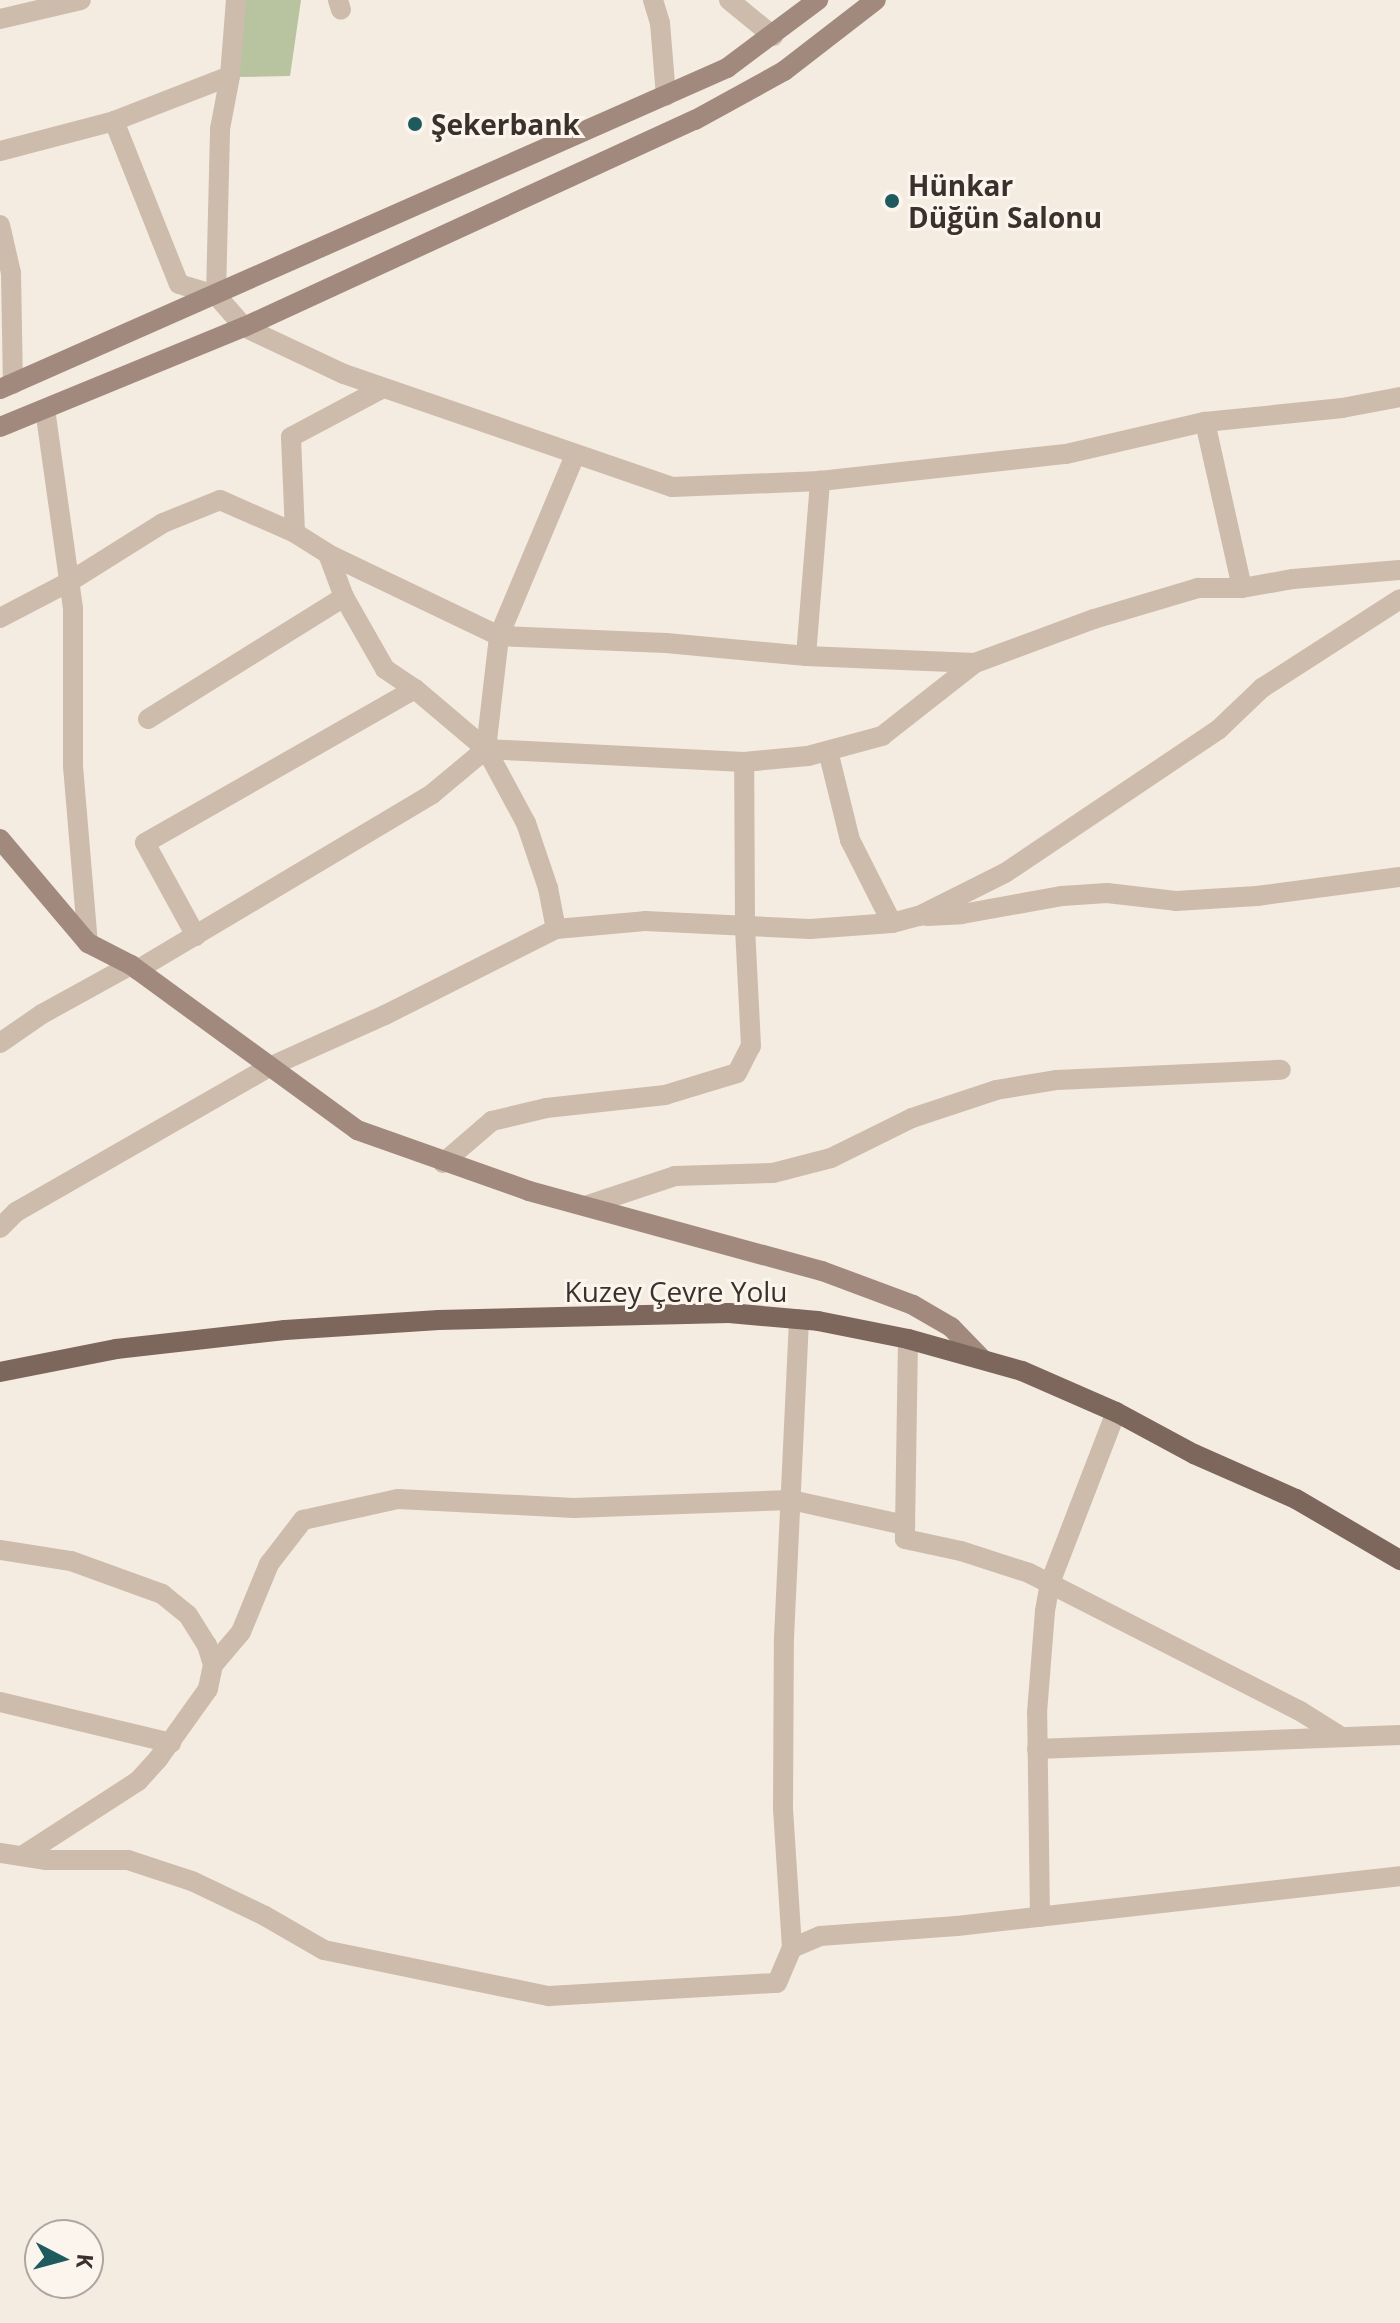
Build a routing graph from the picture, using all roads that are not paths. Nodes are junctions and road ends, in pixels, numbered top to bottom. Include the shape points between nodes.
1 (81, 0) edge
2 (236, 0) edge
3 (653, 0) edge
4 (729, 0) edge
5 (818, 0) edge
6 (876, 0) edge
7 (0, 19) edge
8 (773, 36) junction
9 (230, 76) junction
10 (666, 96) junction
11 (114, 121) junction
12 (0, 151) edge
13 (0, 225) edge
14 (3, 254) edge
15 (216, 295) junction
16 (244, 327) junction
17 (6, 387) edge
18 (383, 388) junction
19 (1400, 397) edge
20 (45, 409) junction
21 (1205, 422) junction
22 (0, 427) edge
23 (575, 455) junction
24 (820, 481) junction
25 (295, 533) junction
26 (328, 554) junction
27 (1400, 570) edge
28 (69, 582) junction
29 (1242, 588) junction
30 (344, 597) junction
31 (1400, 599) edge
32 (0, 618) edge
33 (499, 636) junction
34 (806, 656) junction
35 (975, 663) junction
36 (415, 689) junction
37 (148, 719) dead end
38 (486, 749) junction
39 (828, 751) junction
40 (744, 762) junction
41 (0, 839) edge
42 (1400, 877) edge
43 (919, 916) junction
44 (892, 923) junction
45 (745, 926) junction
46 (556, 929) junction
47 (196, 936) junction
48 (88, 943) junction
49 (134, 968) junction
50 (0, 1043) edge
51 (267, 1068) junction
52 (1281, 1070) dead end
53 (443, 1163) junction
54 (585, 1206) junction
55 (0, 1228) edge
56 (799, 1319) junction
57 (908, 1339) junction
58 (982, 1359) junction
59 (0, 1372) edge
60 (1116, 1412) junction
61 (791, 1500) junction
62 (905, 1525) junction
63 (0, 1550) edge
64 (1400, 1560) edge
65 (1050, 1583) junction
66 (213, 1665) junction
67 (0, 1702) edge
68 (1400, 1735) edge
69 (1340, 1736) junction
70 (171, 1743) junction
71 (1037, 1749) junction
72 (0, 1853) edge
73 (22, 1856) junction
74 (1400, 1876) edge
75 (1040, 1917) junction
76 (792, 1948) junction

1 - 7 street
2 - 9 street
3 - 10 street
4 - 8 street
5 - 8 main road
6 - 16 main road via 784,71 695,120
8 - 10 main road via 727,68
9 - 11 street
9 - 15 street via 220,129
10 - 15 main road
11 - 12 street
11 - 15 street via 179,284
13 - 14 street
14 - 17 street via 11,273
15 - 16 street
15 - 17 main road
16 - 18 street
16 - 20 main road
18 - 23 street
18 - 25 street via 291,437
19 - 21 street
20 - 22 main road
20 - 28 street
21 - 24 street via 1066,454
21 - 29 street
23 - 24 street via 672,487
23 - 33 street
24 - 34 street
25 - 26 street
25 - 28 street via 220,500 163,523
26 - 30 street
26 - 33 street
27 - 29 street
28 - 32 street
28 - 48 street via 76,685 73,766
29 - 35 street via 1198,588
30 - 36 street via 385,669
30 - 37 street
31 - 43 street via 1262,688 1218,730 1005,873
33 - 34 street
33 - 38 street
34 - 35 street
35 - 39 street via 882,736
36 - 38 street
36 - 47 street via 145,843
38 - 40 street
38 - 46 street via 526,823
38 - 47 street via 432,794
39 - 40 street
39 - 44 street via 850,840
40 - 45 street
41 - 48 main road
42 - 43 street via 1176,901 1107,893 1062,896
43 - 44 street
44 - 45 street via 810,929
45 - 46 street via 645,921
45 - 53 street via 751,1046 737,1073 665,1095 546,1108 492,1121
46 - 51 street
47 - 49 street
48 - 49 main road
49 - 50 street via 42,1014
49 - 51 main road
51 - 53 main road via 357,1130
51 - 55 street via 16,1212
52 - 54 street via 1057,1080 996,1090 912,1118 831,1158 773,1173 675,1176
53 - 54 main road
54 - 58 main road via 822,1271 913,1305 951,1327
56 - 57 main road, Kuzey Çevre Yolu
56 - 59 main road, Kuzey Çevre Yolu via 729,1313 439,1320 285,1330 116,1349
56 - 61 street
57 - 58 main road, Kuzey Çevre Yolu
57 - 62 street
58 - 60 main road, Kuzey Çevre Yolu
60 - 64 main road, Kuzey Çevre Yolu via 1296,1499
60 - 65 street
61 - 62 street
61 - 66 street via 574,1508 398,1499 303,1520 269,1564 241,1632
61 - 76 street via 783,1809
62 - 65 street via 905,1539 997,1561
63 - 66 street via 71,1561 162,1594 188,1615
65 - 69 street
65 - 71 street via 1041,1636
66 - 70 street via 208,1689
67 - 70 street
68 - 69 street
69 - 71 street
70 - 73 street via 138,1781
71 - 75 street
72 - 73 street
73 - 76 street via 128,1860 192,1881 324,1950 549,1996 777,1983
74 - 75 street
75 - 76 street via 820,1936

